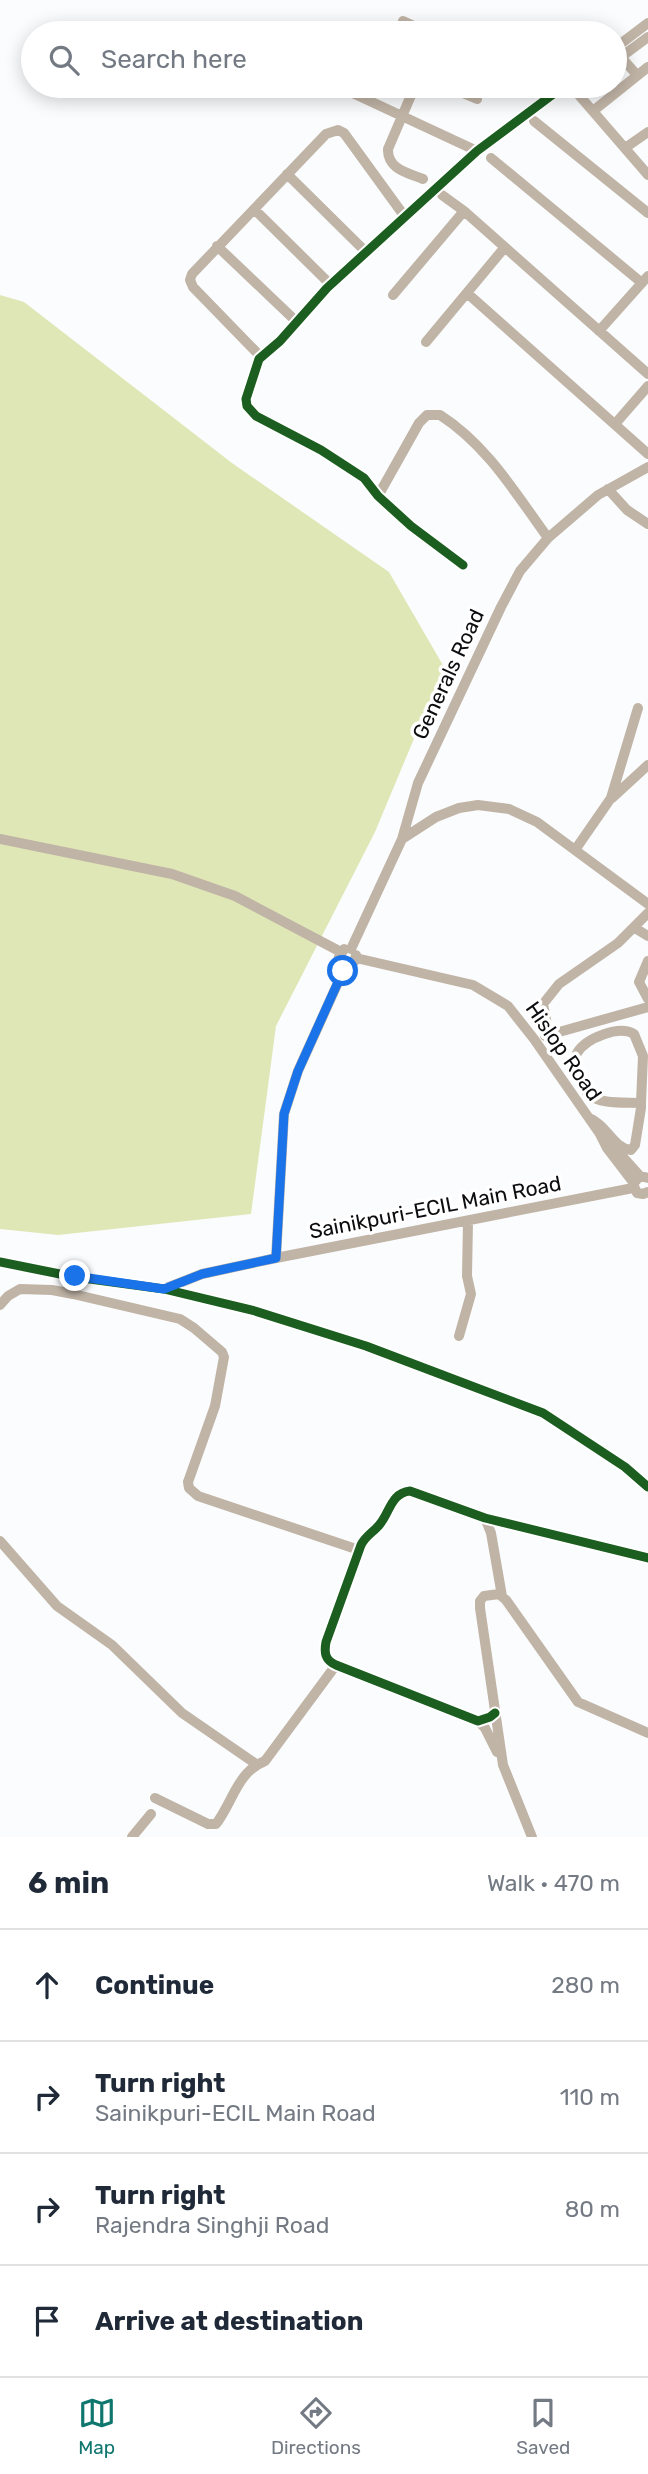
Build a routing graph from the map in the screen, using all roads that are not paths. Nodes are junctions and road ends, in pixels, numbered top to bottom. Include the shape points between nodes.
1 (648, 23) edge
2 (648, 37) edge
3 (627, 43) edge
4 (627, 48) edge
5 (627, 65) edge
6 (648, 67) edge
7 (637, 75) junction
8 (627, 83) edge
9 (363, 98) edge
10 (410, 98) edge
11 (548, 98) edge
12 (583, 98) edge
13 (609, 98) edge
14 (593, 111) junction
15 (402, 116) junction
16 (534, 121) dead end
17 (648, 132) edge
18 (625, 148) junction
19 (477, 151) junction
20 (491, 158) dead end
21 (287, 174) junction
22 (648, 175) edge
23 (423, 179) dead end
24 (442, 195) dead end
25 (254, 209) junction
26 (464, 211) junction
27 (648, 213) edge
28 (405, 216) junction
29 (217, 246) junction
30 (505, 247) junction
31 (366, 252) junction
32 (645, 280) edge
33 (331, 285) junction
34 (467, 293) junction
35 (393, 295) dead end
36 (297, 322) junction
37 (599, 331) junction
38 (426, 342) dead end
39 (261, 357) junction
40 (648, 374) edge
41 (648, 386) edge
42 (615, 424) junction
43 (648, 454) edge
44 (648, 467) edge
45 (608, 489) junction
46 (378, 496) junction
47 (648, 524) edge
48 (548, 538) junction
49 (463, 565) dead end
50 (638, 708) dead end
51 (648, 765) edge
52 (611, 798) junction
53 (0, 839) edge
54 (402, 839) junction
55 (575, 850) junction
56 (648, 904) edge
57 (648, 914) edge
58 (635, 929) junction
59 (648, 936) edge
60 (350, 953) junction
61 (648, 961) edge
62 (648, 999) edge
63 (648, 1007) edge
64 (548, 1035) junction
65 (534, 1039) junction
66 (646, 1055) edge
67 (641, 1103) junction
68 (588, 1118) junction
69 (639, 1181) edge
70 (646, 1196) edge
71 (468, 1221) junction
72 (276, 1258) junction
73 (0, 1262) edge
74 (164, 1289) junction
75 (0, 1305) edge
76 (459, 1336) dead end
77 (648, 1487) edge
78 (485, 1518) junction
79 (0, 1541) edge
80 (359, 1550) junction
81 (648, 1558) edge
82 (502, 1596) junction
83 (336, 1665) junction
84 (495, 1713) junction
85 (478, 1721) junction
86 (648, 1733) edge
87 (256, 1764) junction
88 (503, 1765) junction
89 (155, 1798) dead end
90 (151, 1814) dead end
91 (132, 1837) edge
92 (532, 1837) edge

1 - 3 street
2 - 4 street
5 - 7 street
6 - 7 street
7 - 8 street
9 - 15 street
10 - 15 street
11 - 19 street
12 - 14 street
13 - 14 street
14 - 18 street
15 - 19 street
15 - 23 street via 387,157 394,166
16 - 27 street
17 - 18 street
18 - 22 street
19 - 28 street
20 - 32 street
21 - 25 street
21 - 28 street via 326,134 338,130
21 - 31 street
24 - 26 street
25 - 29 street
25 - 33 street
26 - 30 street
26 - 35 street
28 - 31 street
29 - 36 street
29 - 39 street via 190,280
30 - 34 street
30 - 37 street
31 - 33 street
32 - 37 street
33 - 36 street
34 - 38 street
34 - 42 street
36 - 39 street
37 - 40 street
39 - 46 street via 246,398 252,413 364,478
41 - 42 street
42 - 43 street
44 - 45 street, Generals Road
45 - 47 street
45 - 48 street, Generals Road
46 - 48 street via 419,423 427,415 440,415 492,460
46 - 49 street
48 - 54 street, Generals Road via 520,571 501,607 418,783
50 - 52 street
51 - 52 street
52 - 55 street
53 - 60 street, Hislop Road via 172,874 235,895
54 - 55 street via 447,811 492,806 524,815
54 - 60 street, Generals Road
55 - 56 street
57 - 58 street
58 - 59 street
58 - 64 street via 553,989 543,1004
60 - 65 street, Hislop Road via 473,985 508,1006
60 - 72 street via 340,960 346,965 298,1071 284,1114
61 - 62 street via 639,982
63 - 64 street
64 - 65 street
65 - 68 street, Hislop Road
66 - 67 street
66 - 67 street via 634,1034 624,1029 588,1044 575,1060 588,1094
67 - 68 street via 631,1150 622,1148 601,1124
68 - 69 street, Hislop Road via 607,1148
69 - 70 street via 637,1193
69 - 71 street, Sainikpuri-ECIL Main Road
71 - 72 street, Sainikpuri-ECIL Main Road
71 - 76 street via 471,1294
72 - 74 street, Sainikpuri-ECIL Main Road via 202,1274
73 - 74 street
74 - 77 street via 330,1334 512,1400 542,1413
75 - 80 street via 20,1289 52,1290 189,1324 224,1357 215,1406 189,1488 198,1496
78 - 80 street via 405,1491 395,1498
78 - 81 street
78 - 82 street
79 - 87 street via 57,1606 112,1645 182,1713
80 - 83 street via 326,1642 325,1654
82 - 84 street via 488,1595 480,1601
82 - 86 street via 578,1702
83 - 85 street
83 - 87 street via 265,1761
84 - 85 street
84 - 88 street
85 - 88 street
87 - 89 street via 213,1825
88 - 92 street
90 - 91 street

